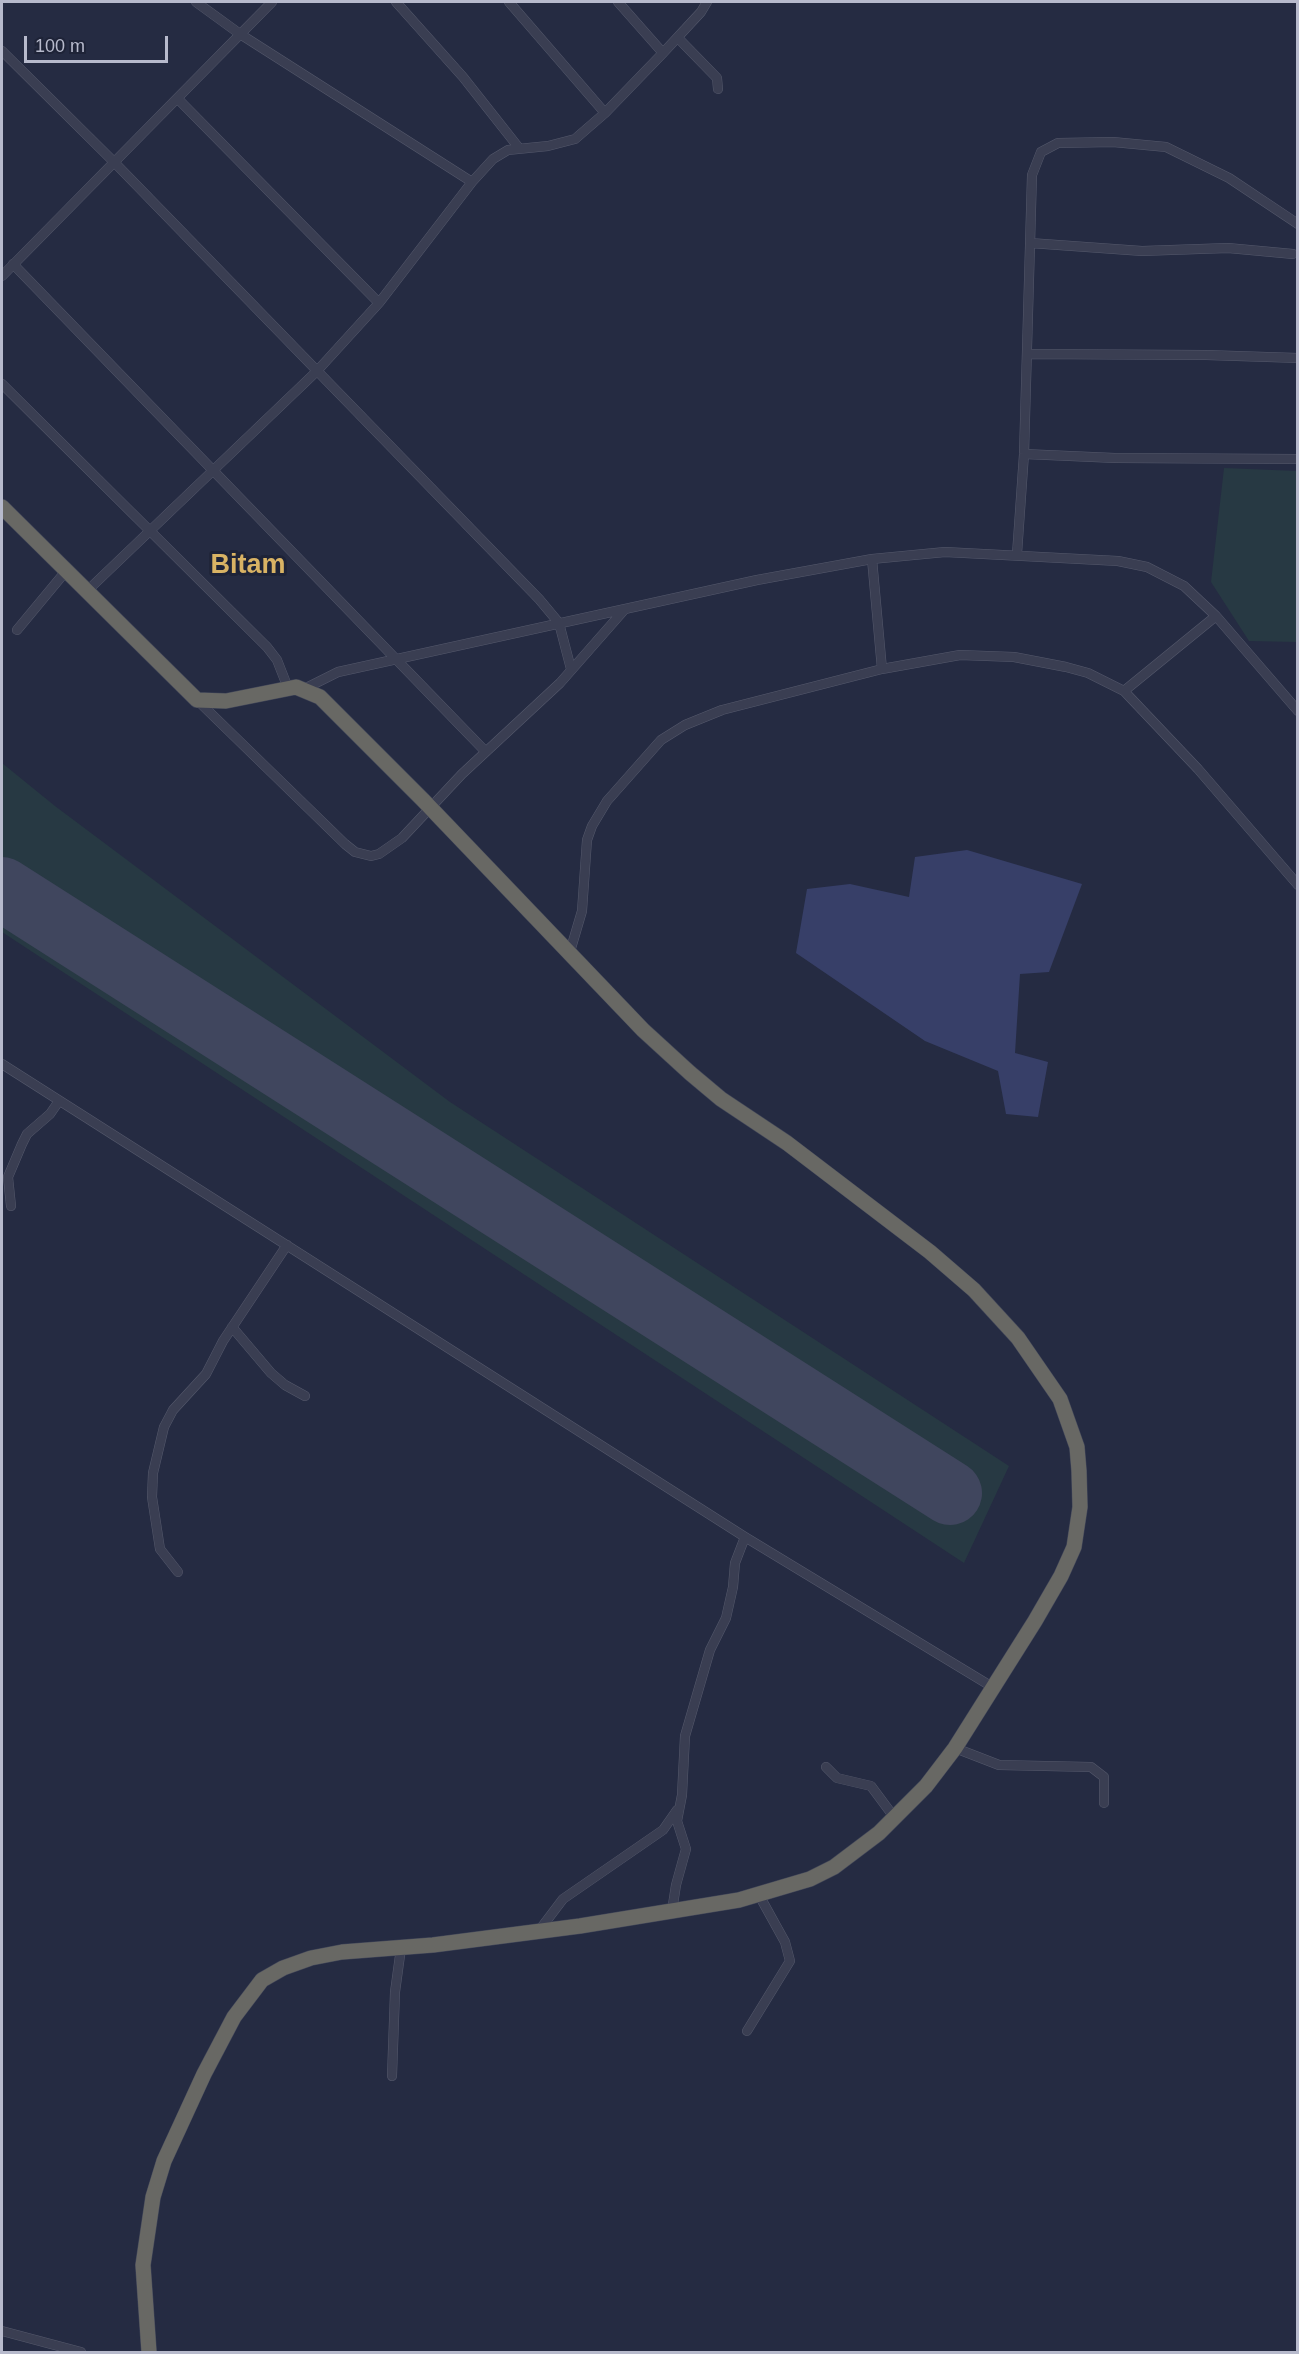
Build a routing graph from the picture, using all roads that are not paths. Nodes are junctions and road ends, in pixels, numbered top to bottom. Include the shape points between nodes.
1 (196, 2) edge
2 (272, 2) edge
3 (396, 2) edge
4 (509, 2) edge
5 (618, 2) edge
6 (707, 2) edge
7 (240, 34) junction
8 (678, 38) junction
9 (2, 51) edge
10 (663, 53) junction
11 (718, 89) dead end
12 (178, 99) junction
13 (605, 113) junction
14 (519, 148) junction
15 (113, 161) junction
16 (472, 182) junction
17 (1298, 224) edge
18 (1030, 243) junction
19 (1293, 254) dead end
20 (14, 264) junction
21 (2, 276) edge
22 (379, 303) junction
23 (1027, 354) junction
24 (1298, 358) edge
25 (317, 371) junction
26 (2, 384) edge
27 (1024, 454) junction
28 (1298, 459) edge
29 (213, 469) junction
30 (2, 507) edge
31 (150, 532) junction
32 (1017, 554) junction
33 (872, 559) junction
34 (66, 571) junction
35 (87, 591) junction
36 (625, 609) junction
37 (1215, 616) junction
38 (559, 623) junction
39 (17, 630) dead end
40 (396, 658) junction
41 (571, 669) junction
42 (882, 669) junction
43 (288, 688) junction
44 (304, 689) junction
45 (1124, 691) junction
46 (197, 700) junction
47 (1298, 711) edge
48 (485, 751) junction
49 (429, 807) junction
50 (1298, 885) edge
51 (570, 955) junction
52 (2, 1064) edge
53 (59, 1101) junction
54 (11, 1206) dead end
55 (287, 1245) junction
56 (232, 1328) junction
57 (305, 1396) dead end
58 (745, 1537) junction
59 (178, 1572) dead end
60 (994, 1688) junction
61 (955, 1748) junction
62 (826, 1767) dead end
63 (1104, 1803) dead end
64 (678, 1809) junction
65 (894, 1817) junction
66 (759, 1895) junction
67 (672, 1911) junction
68 (538, 1932) junction
69 (401, 1948) junction
70 (747, 2031) dead end
71 (392, 2076) dead end
72 (2, 2331) edge
73 (145, 2350) edge
74 (81, 2352) edge

1 - 7 street
2 - 7 street
3 - 14 street
4 - 13 street
5 - 10 street
6 - 8 street
7 - 12 street
7 - 16 street
8 - 10 street
8 - 11 street via 717,78
9 - 15 street
10 - 13 street
12 - 15 street
12 - 22 street
13 - 14 street via 575,139 563,144
14 - 16 street via 500,152
15 - 20 street
15 - 25 street
16 - 22 street
17 - 18 street via 1230,178 1166,147 1113,142 1058,143 1041,152 1034,168
18 - 19 street via 1142,251 1228,248
18 - 23 street
20 - 21 street
20 - 29 street
22 - 25 street
23 - 24 street
23 - 27 street
25 - 29 street
25 - 38 street
26 - 31 street
27 - 28 street
27 - 32 street
29 - 31 street
29 - 40 street
30 - 34 highway
31 - 35 street
31 - 43 street via 267,647
32 - 33 street via 924,553
32 - 37 street via 1118,561 1147,567 1184,586
33 - 36 street
33 - 42 street
34 - 35 highway
34 - 39 street
35 - 46 highway
36 - 38 street
36 - 41 street
37 - 45 street
37 - 47 street
38 - 40 street
38 - 41 street
40 - 44 street via 338,672
40 - 48 street
41 - 48 street
42 - 45 street via 960,655 1014,657 1088,673
42 - 51 street via 722,710 661,740 607,801 592,826 587,840 582,911
43 - 44 highway
43 - 46 highway via 226,701
44 - 49 highway via 320,697
45 - 50 street via 1198,769
46 - 49 street via 355,852 379,854 402,838
48 - 49 street
49 - 51 highway
51 - 60 highway via 643,1030 713,1093 787,1143 974,1290 1018,1338 1060,1399 1077,1447 1079,1521 1074,1547 1061,1576
52 - 53 street
53 - 54 street via 22,1144 8,1177
53 - 55 street
55 - 56 street
55 - 58 street
56 - 57 street via 271,1373
56 - 59 street via 206,1374 168,1417 159,1446 152,1497 157,1540
58 - 60 street
58 - 64 street via 735,1563 726,1618 710,1650 685,1736
60 - 61 highway
61 - 63 street via 999,1765 1091,1767 1104,1777
61 - 65 highway via 926,1786
62 - 65 street via 837,1778 871,1786
64 - 67 street via 677,1821 686,1849
64 - 68 street via 663,1830 562,1899
65 - 66 highway via 834,1867
66 - 67 highway
66 - 70 street via 785,1942 790,1961
67 - 68 highway
68 - 69 highway
69 - 71 street
69 - 73 highway via 342,1952 283,1968 262,1980 234,2017 164,2161 153,2197 143,2265
72 - 74 street

